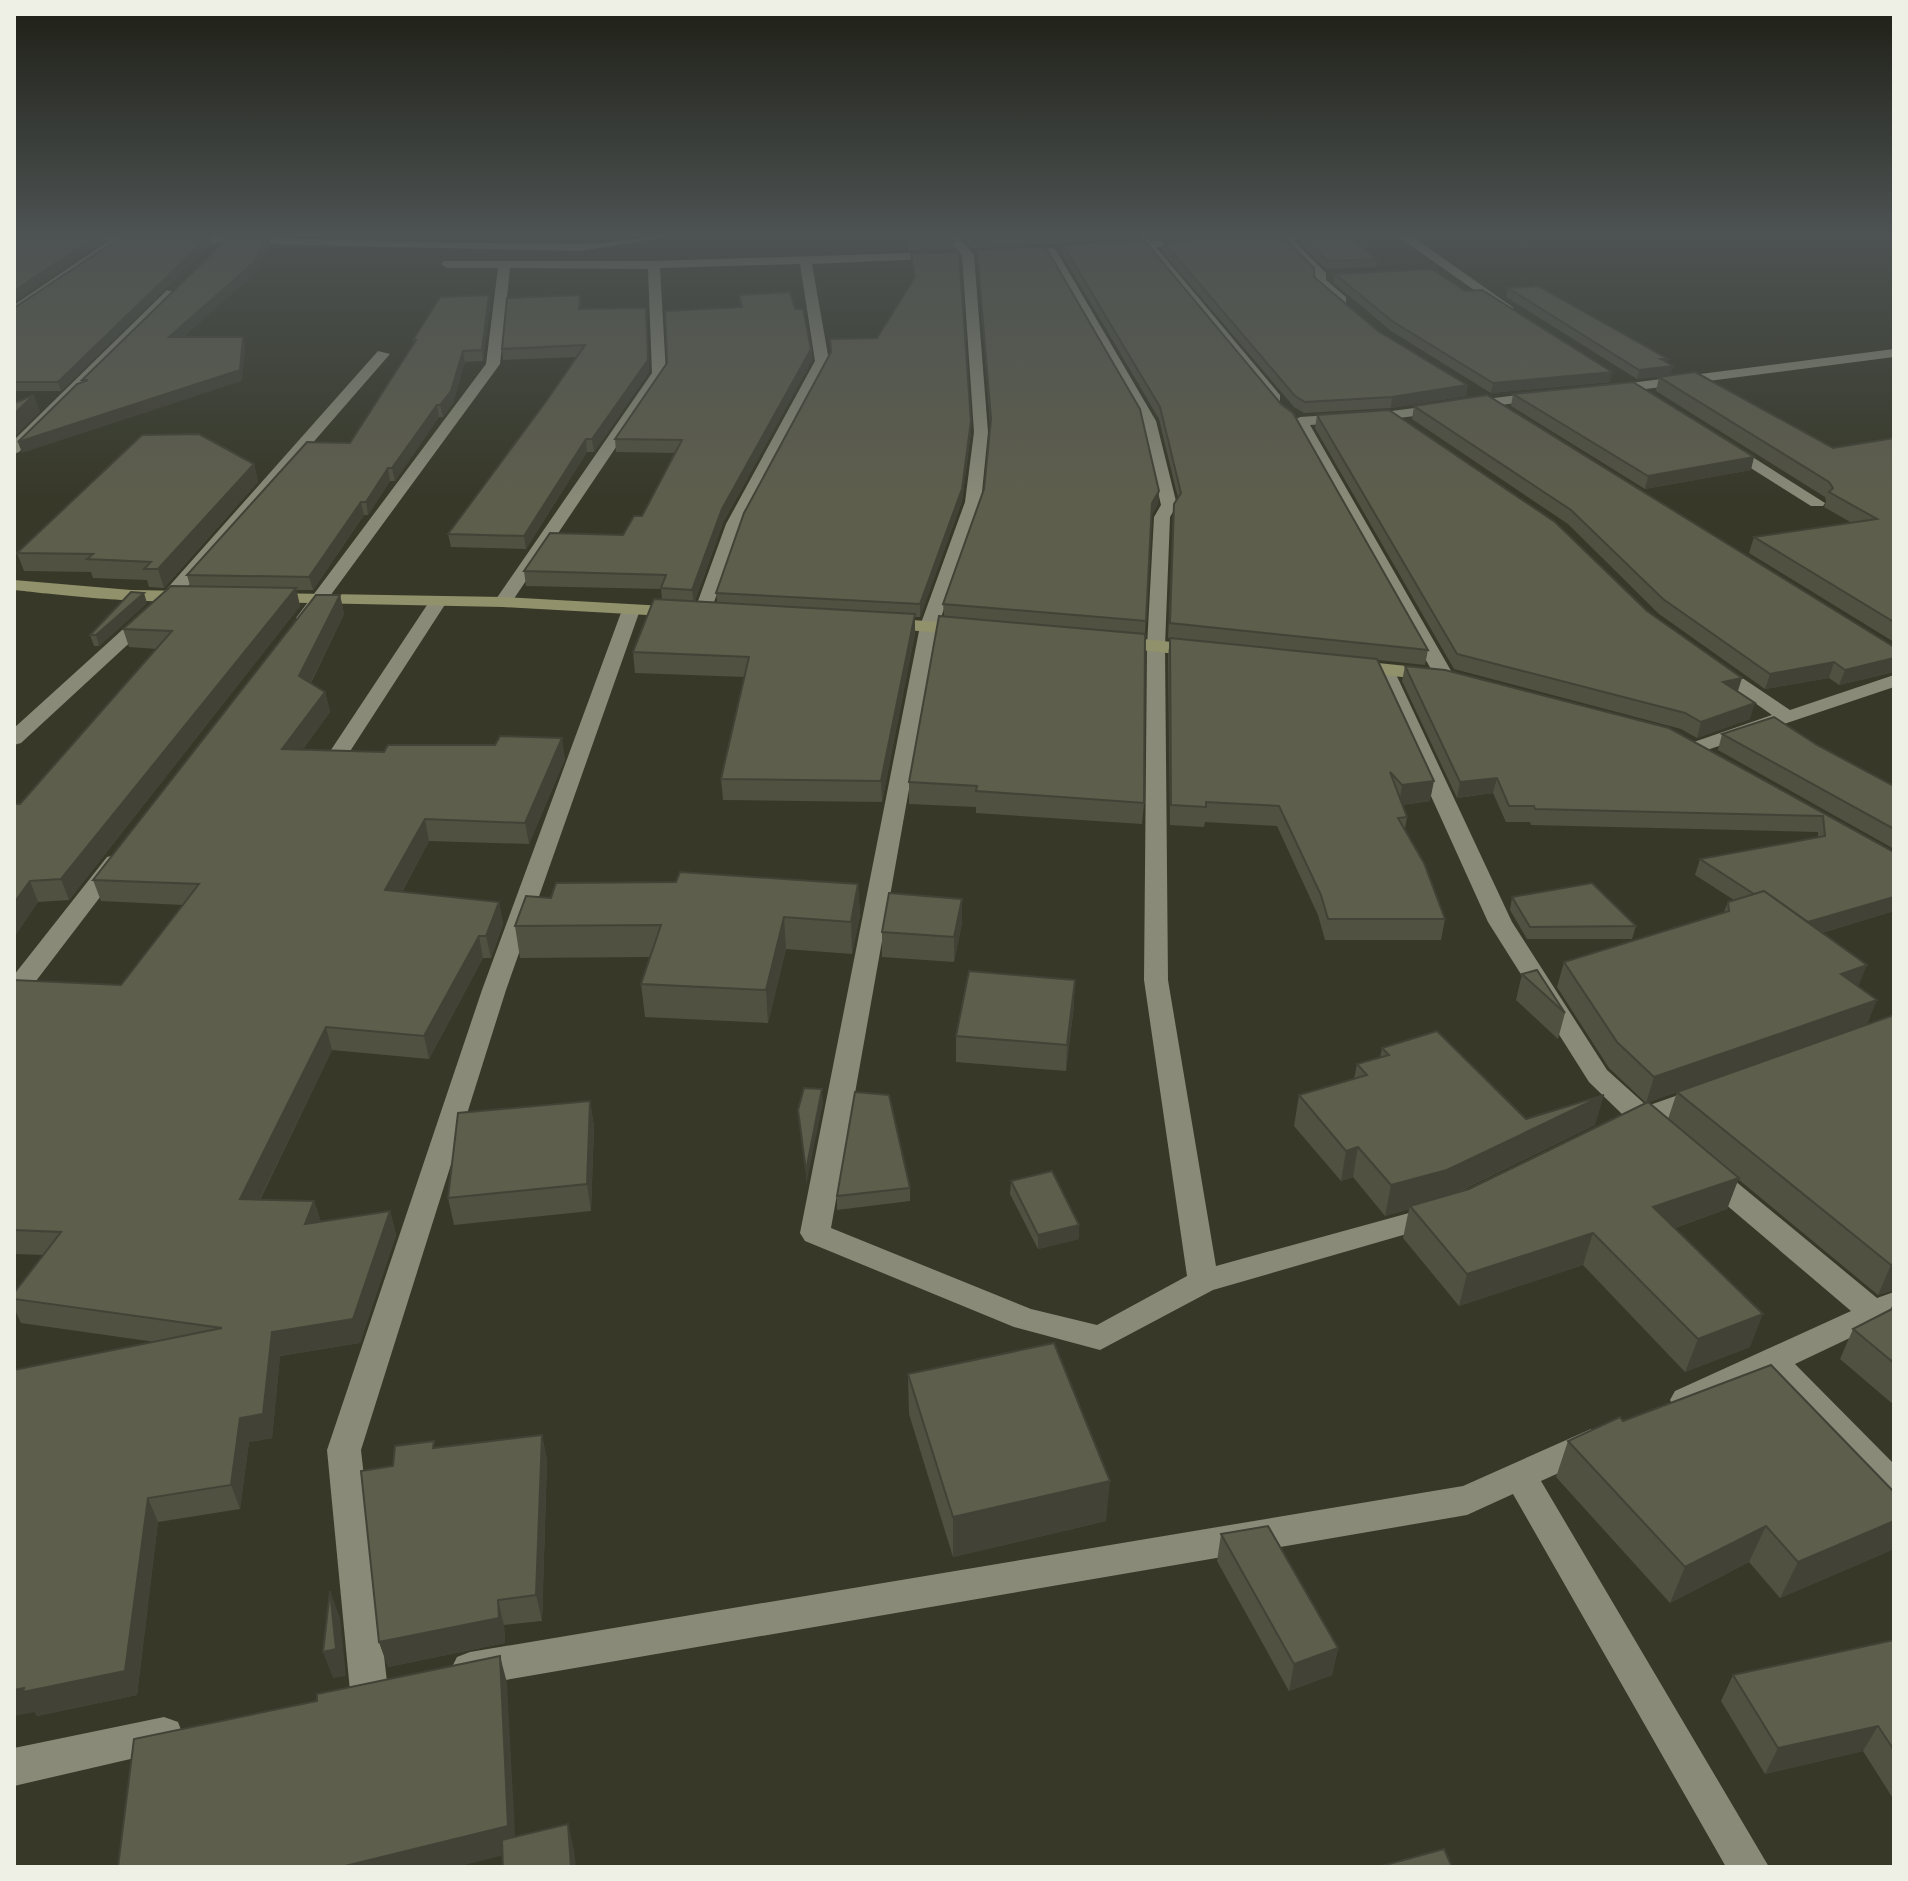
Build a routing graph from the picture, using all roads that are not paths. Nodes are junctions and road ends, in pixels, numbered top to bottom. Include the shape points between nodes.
1 (142, 323) edge
2 (498, 323) edge
3 (657, 323) edge
4 (816, 323) edge
5 (977, 323) edge
6 (1092, 323) edge
7 (1215, 323) edge
8 (1894, 353) edge
9 (383, 354) dead end
10 (1605, 371) edge
11 (1460, 385) edge
12 (1631, 387) junction
13 (1587, 391) edge
14 (1558, 394) edge
15 (1485, 401) junction
16 (1658, 404) edge
17 (1391, 415) junction
18 (1511, 417) edge
19 (1300, 421) junction
20 (1417, 433) edge
21 (1711, 437) edge
22 (14, 449) edge
23 (1817, 503) dead end
24 (18, 588) edge
25 (170, 596) junction
26 (215, 597) edge
27 (245, 597) edge
28 (319, 599) junction
29 (503, 602) junction
30 (437, 603) junction
31 (631, 610) junction
32 (711, 613) joint
33 (856, 621) edge
34 (929, 626) junction
35 (989, 631) edge
36 (291, 636) edge
37 (1094, 640) edge
38 (1156, 646) junction
39 (1217, 652) edge
40 (1700, 655) edge
41 (1323, 664) edge
42 (1384, 670) junction
43 (1451, 678) joint
44 (1894, 681) edge
45 (1787, 717) junction
46 (1673, 736) edge
47 (14, 739) edge
48 (1695, 748) junction
49 (335, 759) edge
50 (1722, 763) edge
51 (129, 845) edge
52 (14, 992) edge
53 (1730, 1085) edge
54 (1641, 1117) junction
55 (1614, 1131) edge
56 (1464, 1205) edge
57 (1203, 1281) junction
58 (1884, 1308) edge
59 (1771, 1360) junction
60 (1660, 1412) edge
61 (1618, 1431) edge
62 (1520, 1476) junction
63 (1894, 1486) edge
64 (444, 1675) edge
65 (368, 1691) edge
66 (199, 1727) edge
67 (14, 1767) edge
68 (1749, 1867) edge

1 - 22 street
2 - 28 street via 493,364
3 - 29 street via 659,373
4 - 32 street via 822,361 734,524
5 - 34 street via 981,432 973,502
6 - 38 street via 1149,421 1169,505 1162,517
7 - 19 street
8 - 12 street
9 - 25 street
10 - 12 street
11 - 15 street
12 - 13 street
12 - 16 street
14 - 15 street
15 - 17 street
15 - 18 street
17 - 19 street
17 - 20 street
19 - 43 street
21 - 23 street
24 - 25 street
25 - 26 street
25 - 47 street
27 - 28 street
28 - 30 street
28 - 36 street
29 - 30 street
29 - 31 street
30 - 49 street
31 - 32 street
31 - 65 street via 494,990 344,1450
33 - 34 street
34 - 35 street
34 - 57 street via 815,1233 1025,1319 1100,1338
37 - 38 street
38 - 39 street
38 - 57 street via 1156,980
40 - 45 street
41 - 42 street
42 - 43 street
42 - 54 street via 1500,922 1598,1076
44 - 45 street
45 - 48 street
46 - 48 street
48 - 50 street
51 - 52 street
53 - 54 street
54 - 55 street
54 - 58 street
56 - 57 street
58 - 59 street
59 - 60 street
59 - 63 street
61 - 62 street
62 - 64 street via 1467,1500
62 - 68 street
66 - 67 street

